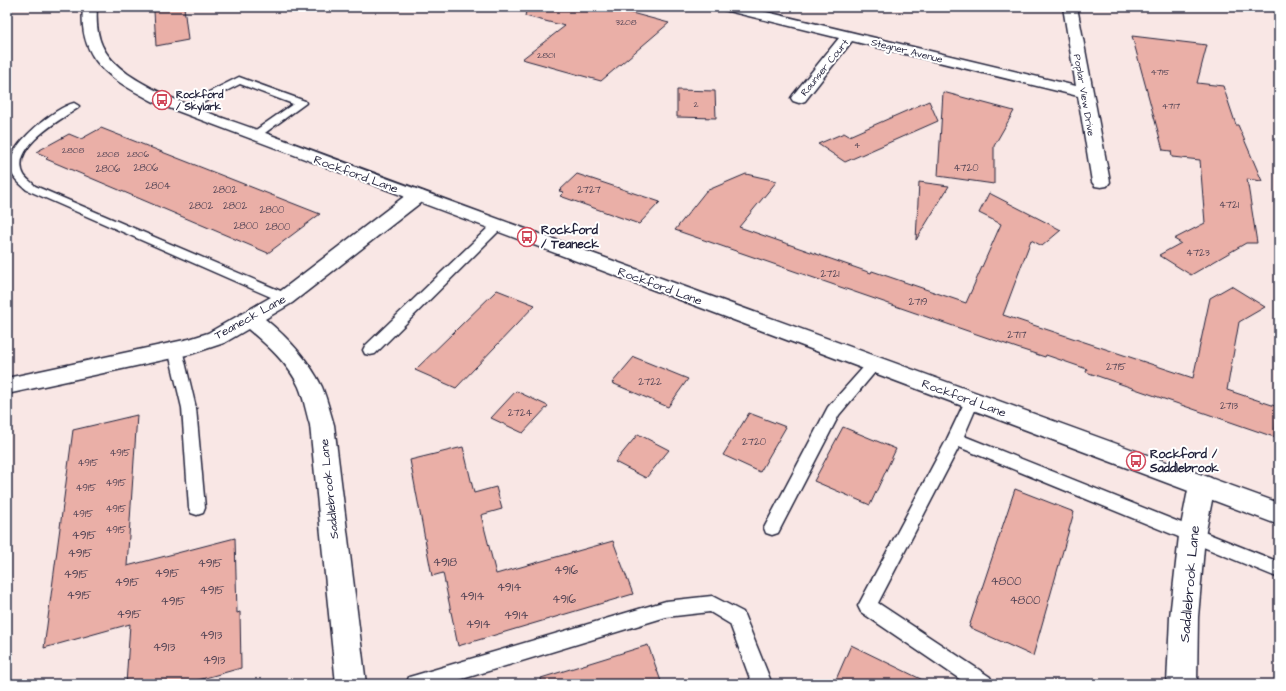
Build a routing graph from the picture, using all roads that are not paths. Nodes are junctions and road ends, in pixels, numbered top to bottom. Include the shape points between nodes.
1 (90, 7) edge
2 (729, 7) edge
3 (1070, 7) edge
4 (849, 36) junction
5 (1084, 93) junction
6 (799, 98) dead end
7 (74, 106) dead end
8 (183, 109) junction
9 (254, 136) junction
10 (1101, 182) dead end
11 (417, 196) junction
12 (497, 226) junction
13 (285, 298) junction
14 (250, 319) junction
15 (175, 349) junction
16 (370, 350) dead end
17 (874, 365) junction
18 (7, 386) edge
19 (972, 401) junction
20 (955, 439) junction
21 (1202, 485) junction
22 (197, 508) dead end
23 (1279, 514) edge
24 (772, 528) dead end
25 (1192, 536) junction
26 (1279, 570) edge
27 (351, 684) edge
28 (416, 684) edge
29 (762, 684) edge
30 (983, 684) edge
31 (1182, 684) edge

1 - 8 street, Rockford Lane via 88,25 92,42 104,62 123,78
2 - 4 street, Stegner Avenue
3 - 5 street, Poplar View Drive
4 - 5 street, Stegner Avenue
4 - 6 street, Raunser Court
5 - 10 street, Poplar View Drive
7 - 13 lane via 33,134 21,146 15,160 18,175 31,188
8 - 9 street, Rockford Lane
8 - 9 lane via 239,80 300,104
9 - 11 street, Rockford Lane
11 - 12 street, Rockford Lane
11 - 13 street, Teaneck Lane
12 - 16 lane
12 - 17 street, Rockford Lane
13 - 14 street, Teaneck Lane
14 - 15 street, Teaneck Lane via 216,338
14 - 27 street, Saddlebrook Lane via 274,338 295,361 310,387 322,425
15 - 18 street, Teaneck Lane
15 - 22 lane via 189,408
17 - 19 street, Rockford Lane
17 - 24 lane via 832,411
19 - 20 lane
19 - 21 street, Rockford Lane
20 - 25 lane
20 - 30 lane via 867,606
21 - 23 street, Rockford Lane
21 - 25 street, Saddlebrook Lane
25 - 26 lane
25 - 31 street, Saddlebrook Lane via 1184,617
28 - 29 lane via 666,609 712,604 737,618

